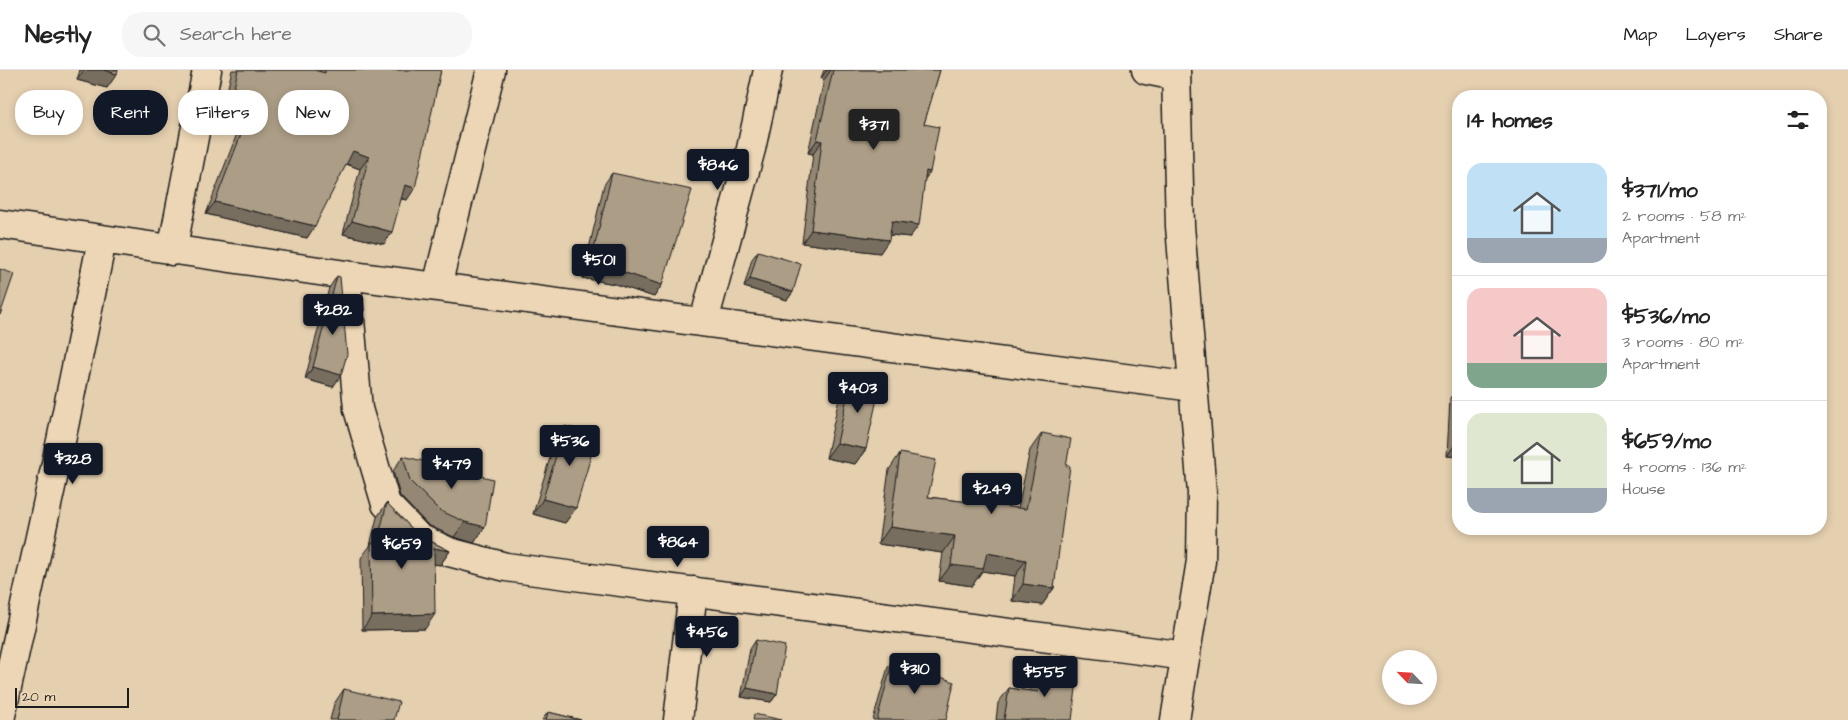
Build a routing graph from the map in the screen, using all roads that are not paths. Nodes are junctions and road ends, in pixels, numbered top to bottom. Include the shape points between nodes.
1 (207, 70) edge
2 (491, 70) edge
3 (768, 70) edge
4 (1146, 70) edge
5 (1176, 73) edge
6 (0, 224) edge
7 (102, 240) junction
8 (172, 251) junction
9 (346, 275) junction
10 (437, 286) junction
11 (704, 321) junction
12 (1193, 387) junction
13 (693, 591) junction
14 (1186, 656) junction
15 (0, 720) edge
16 (678, 720) edge
17 (1175, 720) edge

1 - 8 street
2 - 10 street
3 - 11 street via 751,149
4 - 5 street
5 - 12 street via 1180,226
6 - 7 street
7 - 8 street
7 - 15 street
8 - 9 street
9 - 10 street
9 - 13 street via 358,409 369,449 386,504 419,538 449,552 506,567
10 - 11 street
11 - 12 street
12 - 14 street via 1202,494 1201,561
13 - 14 street
13 - 16 street
14 - 17 street

